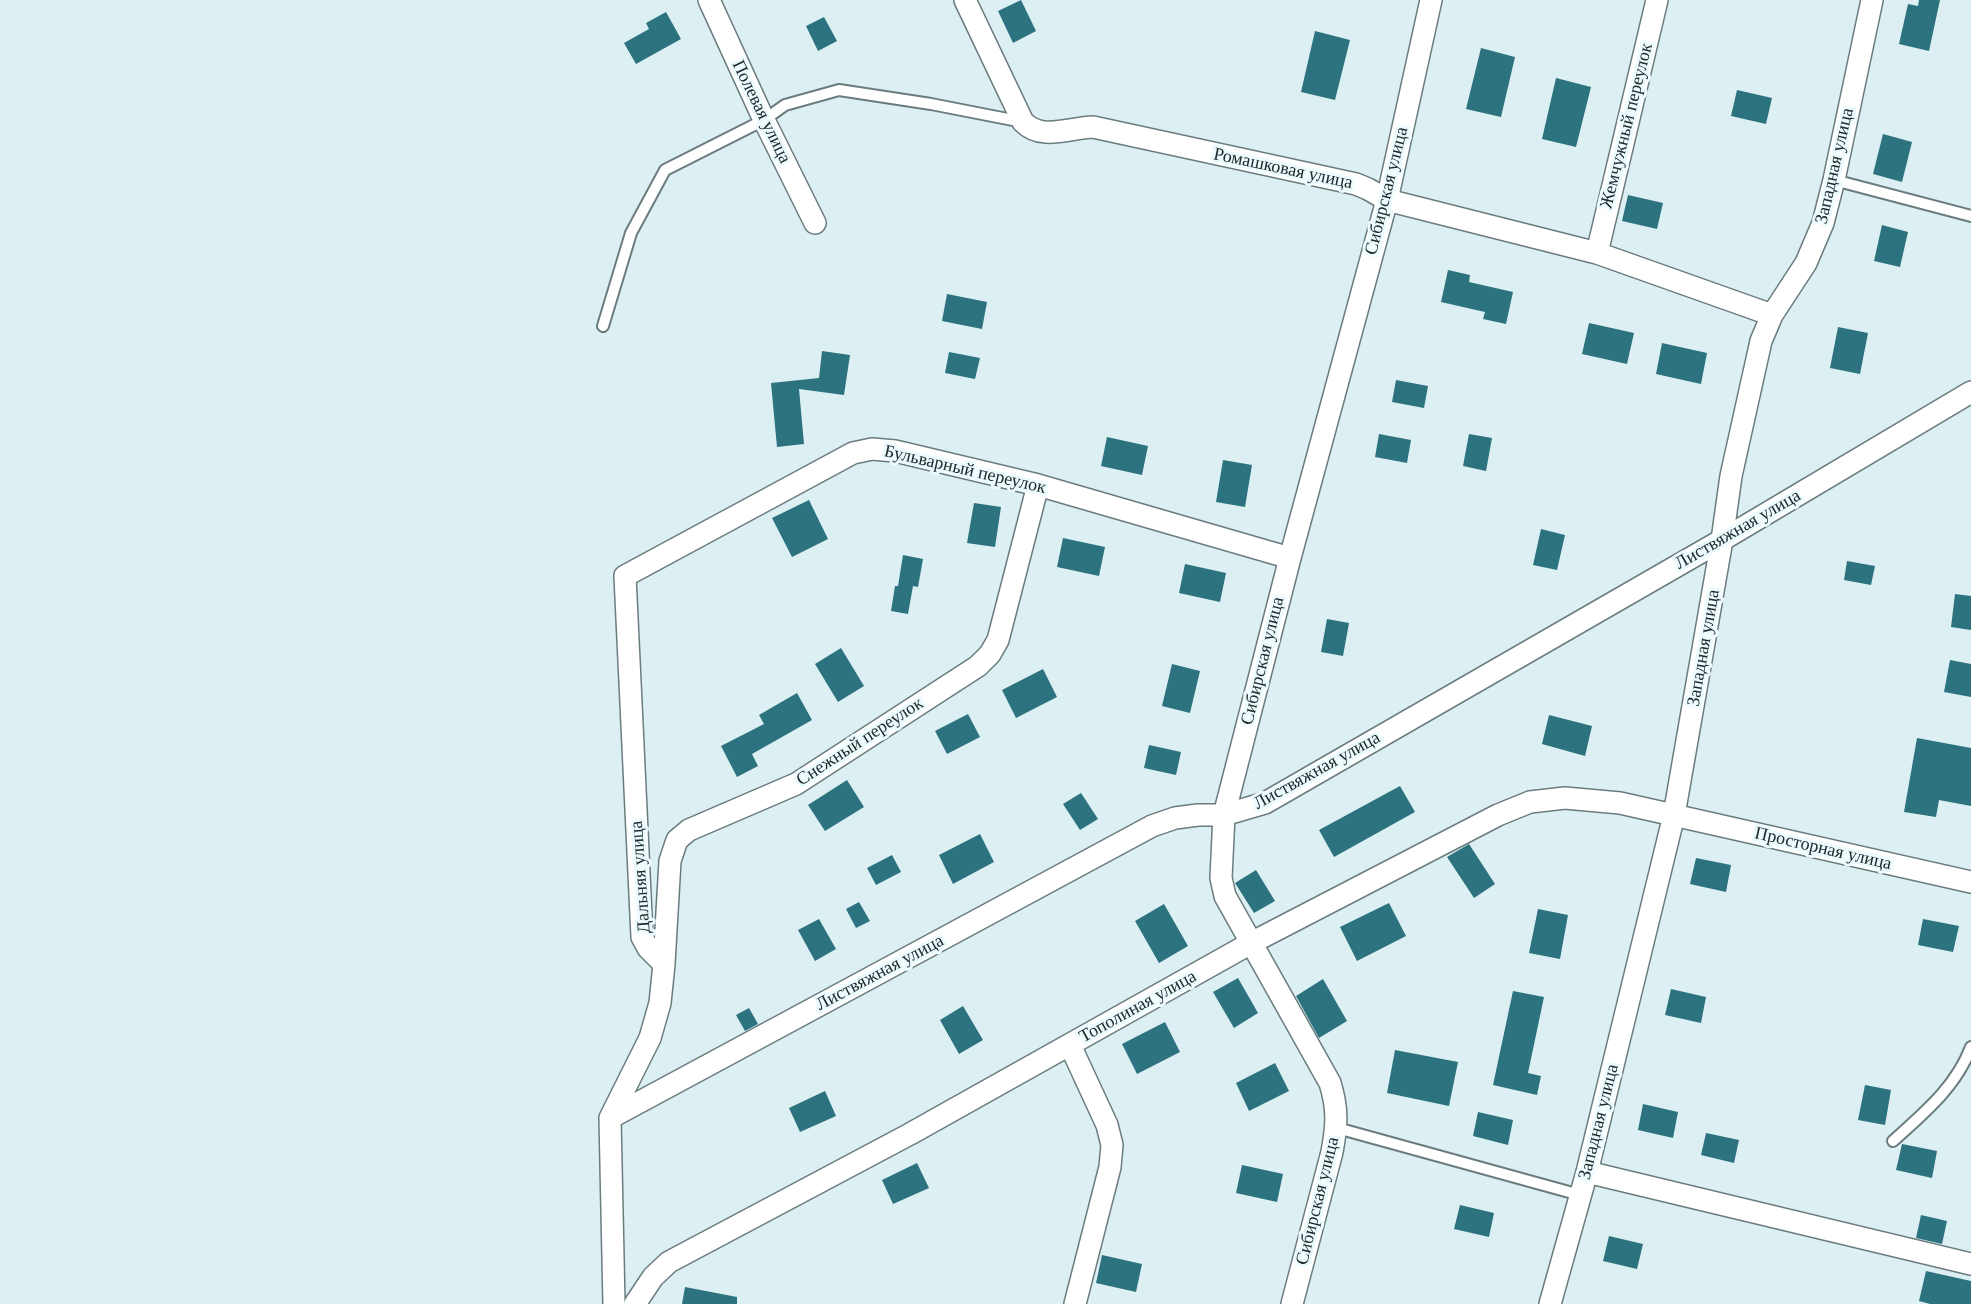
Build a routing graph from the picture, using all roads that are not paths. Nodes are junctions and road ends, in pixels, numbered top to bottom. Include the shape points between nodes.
1 (709, 0) edge
2 (965, 0) edge
3 (1431, 0) edge
4 (1657, 0) edge
5 (1872, 0) edge
6 (764, 120) junction
7 (1023, 122) junction
8 (1834, 180) junction
9 (1386, 200) junction
10 (1971, 216) edge
11 (815, 223) dead end
12 (1597, 253) junction
13 (1772, 315) junction
14 (603, 326) dead end
15 (1971, 392) edge
16 (1038, 485) junction
17 (1722, 540) junction
18 (1290, 558) junction
19 (625, 576) joint
20 (1224, 815) junction
21 (1674, 815) junction
22 (1971, 882) edge
23 (1251, 943) junction
24 (664, 964) junction
25 (1070, 1045) junction
26 (1971, 1047) edge
27 (610, 1118) junction
28 (1337, 1128) junction
29 (1893, 1141) dead end
30 (1587, 1172) junction
31 (1580, 1194) junction
32 (1971, 1264) edge
33 (614, 1304) edge
34 (634, 1304) edge
35 (1075, 1304) edge
36 (1292, 1304) edge
37 (1550, 1304) edge

1 - 6 street, Полевая улица
2 - 7 street
3 - 9 street, Сибирская улица
4 - 12 street, Жемчужный переулок
5 - 8 street, Западная улица
6 - 7 lane via 785,105 839,90
6 - 11 street, Полевая улица
6 - 14 lane via 665,170 631,233
7 - 9 street, Ромашковая улица via 1031,130 1047,134 1093,127 1356,184
8 - 10 lane
8 - 13 street, Западная улица via 1823,223 1806,263
9 - 12 street, Ромашковая улица
9 - 18 street, Сибирская улица
12 - 13 street, Ромашковая улица
13 - 17 street, Западная улица via 1761,341 1736,453
15 - 17 street, Листвяжная улица
16 - 18 street, Бульварный переулок
16 - 19 street, Бульварный переулок via 895,451 872,449 853,453
16 - 24 street, Снежный переулок via 998,640 990,654 978,666 796,784 689,830 677,840 670,861
17 - 20 street, Листвяжная улица via 1265,803
17 - 21 street, Западная улица
18 - 20 street, Сибирская улица
19 - 24 street, Дальняя улица via 642,937
20 - 23 street, Сибирская улица via 1221,878 1225,896
20 - 27 street, Листвяжная улица via 1175,818 1152,826
21 - 22 street, Просторная улица
21 - 23 street, Тополиная улица via 1590,800 1530,802
21 - 30 street, Западная улица
23 - 25 street, Тополиная улица
23 - 28 street, Сибирская улица via 1330,1083
24 - 27 street via 660,1003 650,1038
25 - 34 street, Тополиная улица via 669,1262
25 - 35 street via 1107,1125 1112,1145 1110,1167
26 - 29 lane via 1937,1102
27 - 33 street
28 - 31 lane
28 - 36 street, Сибирская улица
30 - 31 street, Западная улица
30 - 32 street
31 - 37 street, Западная улица

